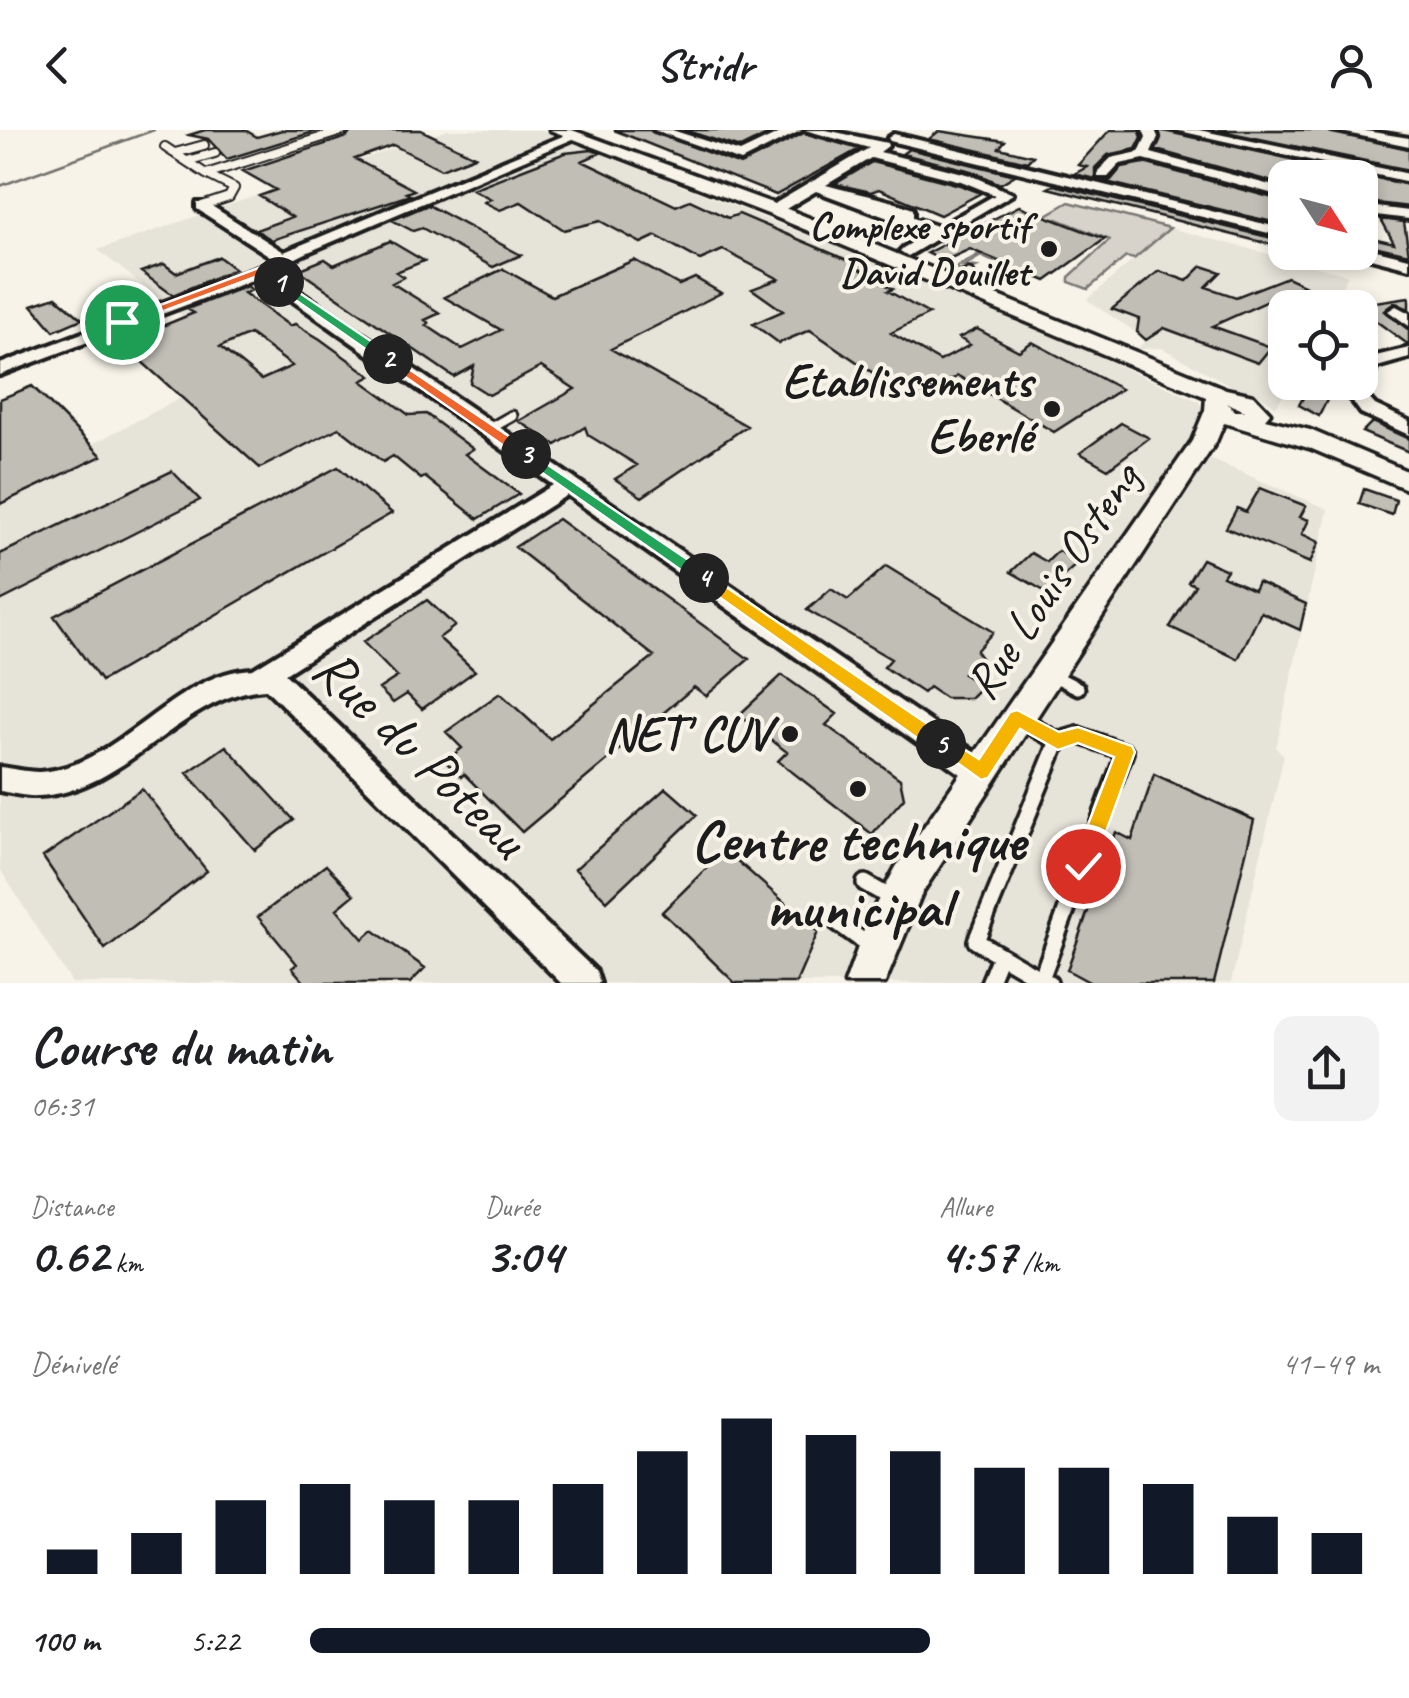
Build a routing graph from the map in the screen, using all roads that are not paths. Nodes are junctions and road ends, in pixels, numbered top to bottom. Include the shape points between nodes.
1 (346, 130) edge
2 (660, 130) edge
3 (796, 130) edge
4 (811, 130) edge
5 (1149, 130) edge
6 (1181, 130) edge
7 (1338, 130) edge
8 (566, 133) edge
9 (333, 134) junction
10 (1310, 141) dead end
11 (309, 142) junction
12 (351, 142) dead end
13 (888, 142) edge
14 (1409, 142) edge
15 (204, 145) dead end
16 (165, 147) dead end
17 (326, 151) dead end
18 (175, 153) junction
19 (216, 153) dead end
20 (1144, 155) junction
21 (263, 156) junction
22 (1301, 158) junction
23 (187, 161) junction
24 (280, 166) dead end
25 (206, 174) junction
26 (1103, 174) dead end
27 (1409, 178) edge
28 (815, 186) junction
29 (1268, 188) edge
30 (202, 206) joint
31 (774, 210) junction
32 (1378, 211) edge
33 (1409, 215) edge
34 (1268, 229) edge
35 (940, 232) junction
36 (1378, 255) edge
37 (904, 256) junction
38 (281, 261) junction
39 (1409, 263) edge
40 (1409, 353) edge
41 (0, 370) edge
42 (1237, 406) junction
43 (512, 416) dead end
44 (1409, 428) edge
45 (489, 429) junction
46 (1409, 482) edge
47 (568, 484) junction
48 (1048, 672) junction
49 (262, 676) junction
50 (1078, 688) dead end
51 (1017, 718) junction
52 (1058, 741) junction
53 (981, 772) junction
54 (0, 778) edge
55 (864, 883) dead end
56 (896, 902) junction
57 (834, 920) dead end
58 (876, 951) junction
59 (1000, 956) junction
60 (1045, 981) edge
61 (584, 983) edge
62 (866, 983) edge
63 (989, 983) edge

1 - 9 lane
2 - 3 street via 741,157
4 - 13 street
5 - 20 street
6 - 22 street
7 - 14 street
8 - 31 street
8 - 38 street
9 - 11 lane
9 - 12 lane
10 - 22 street
11 - 17 lane
11 - 21 lane
13 - 28 street
13 - 34 street
13 - 35 street via 1006,194
15 - 18 lane
16 - 18 lane
18 - 23 lane
19 - 23 lane
20 - 26 street via 1116,161
20 - 29 street
21 - 24 lane
21 - 25 lane
22 - 27 street
23 - 25 lane
25 - 30 lane via 234,188
28 - 31 street
28 - 35 street
30 - 38 street
31 - 37 street
32 - 33 street
35 - 37 street
36 - 39 street
37 - 42 street
38 - 41 street
38 - 45 street via 273,274 286,288
40 - 44 street via 1369,363 1356,394 1368,410
42 - 46 street
42 - 48 street, Rue Louis Osteng via 1204,442
43 - 45 lane
45 - 47 street
47 - 49 street
47 - 53 street
48 - 50 lane
48 - 51 street, Rue Louis Osteng
49 - 54 street, Rue du Poteau via 223,688 78,774 33,784
49 - 61 street, Rue du Poteau via 285,686
51 - 52 lane
51 - 53 street, Rue Louis Osteng
52 - 59 lane via 976,941
52 - 60 lane via 1078,735 1125,752
53 - 56 street, Rue Louis Osteng
55 - 56 lane
56 - 58 street, Rue Louis Osteng
57 - 58 lane
58 - 62 street, Rue Louis Osteng
59 - 60 lane
59 - 63 lane

